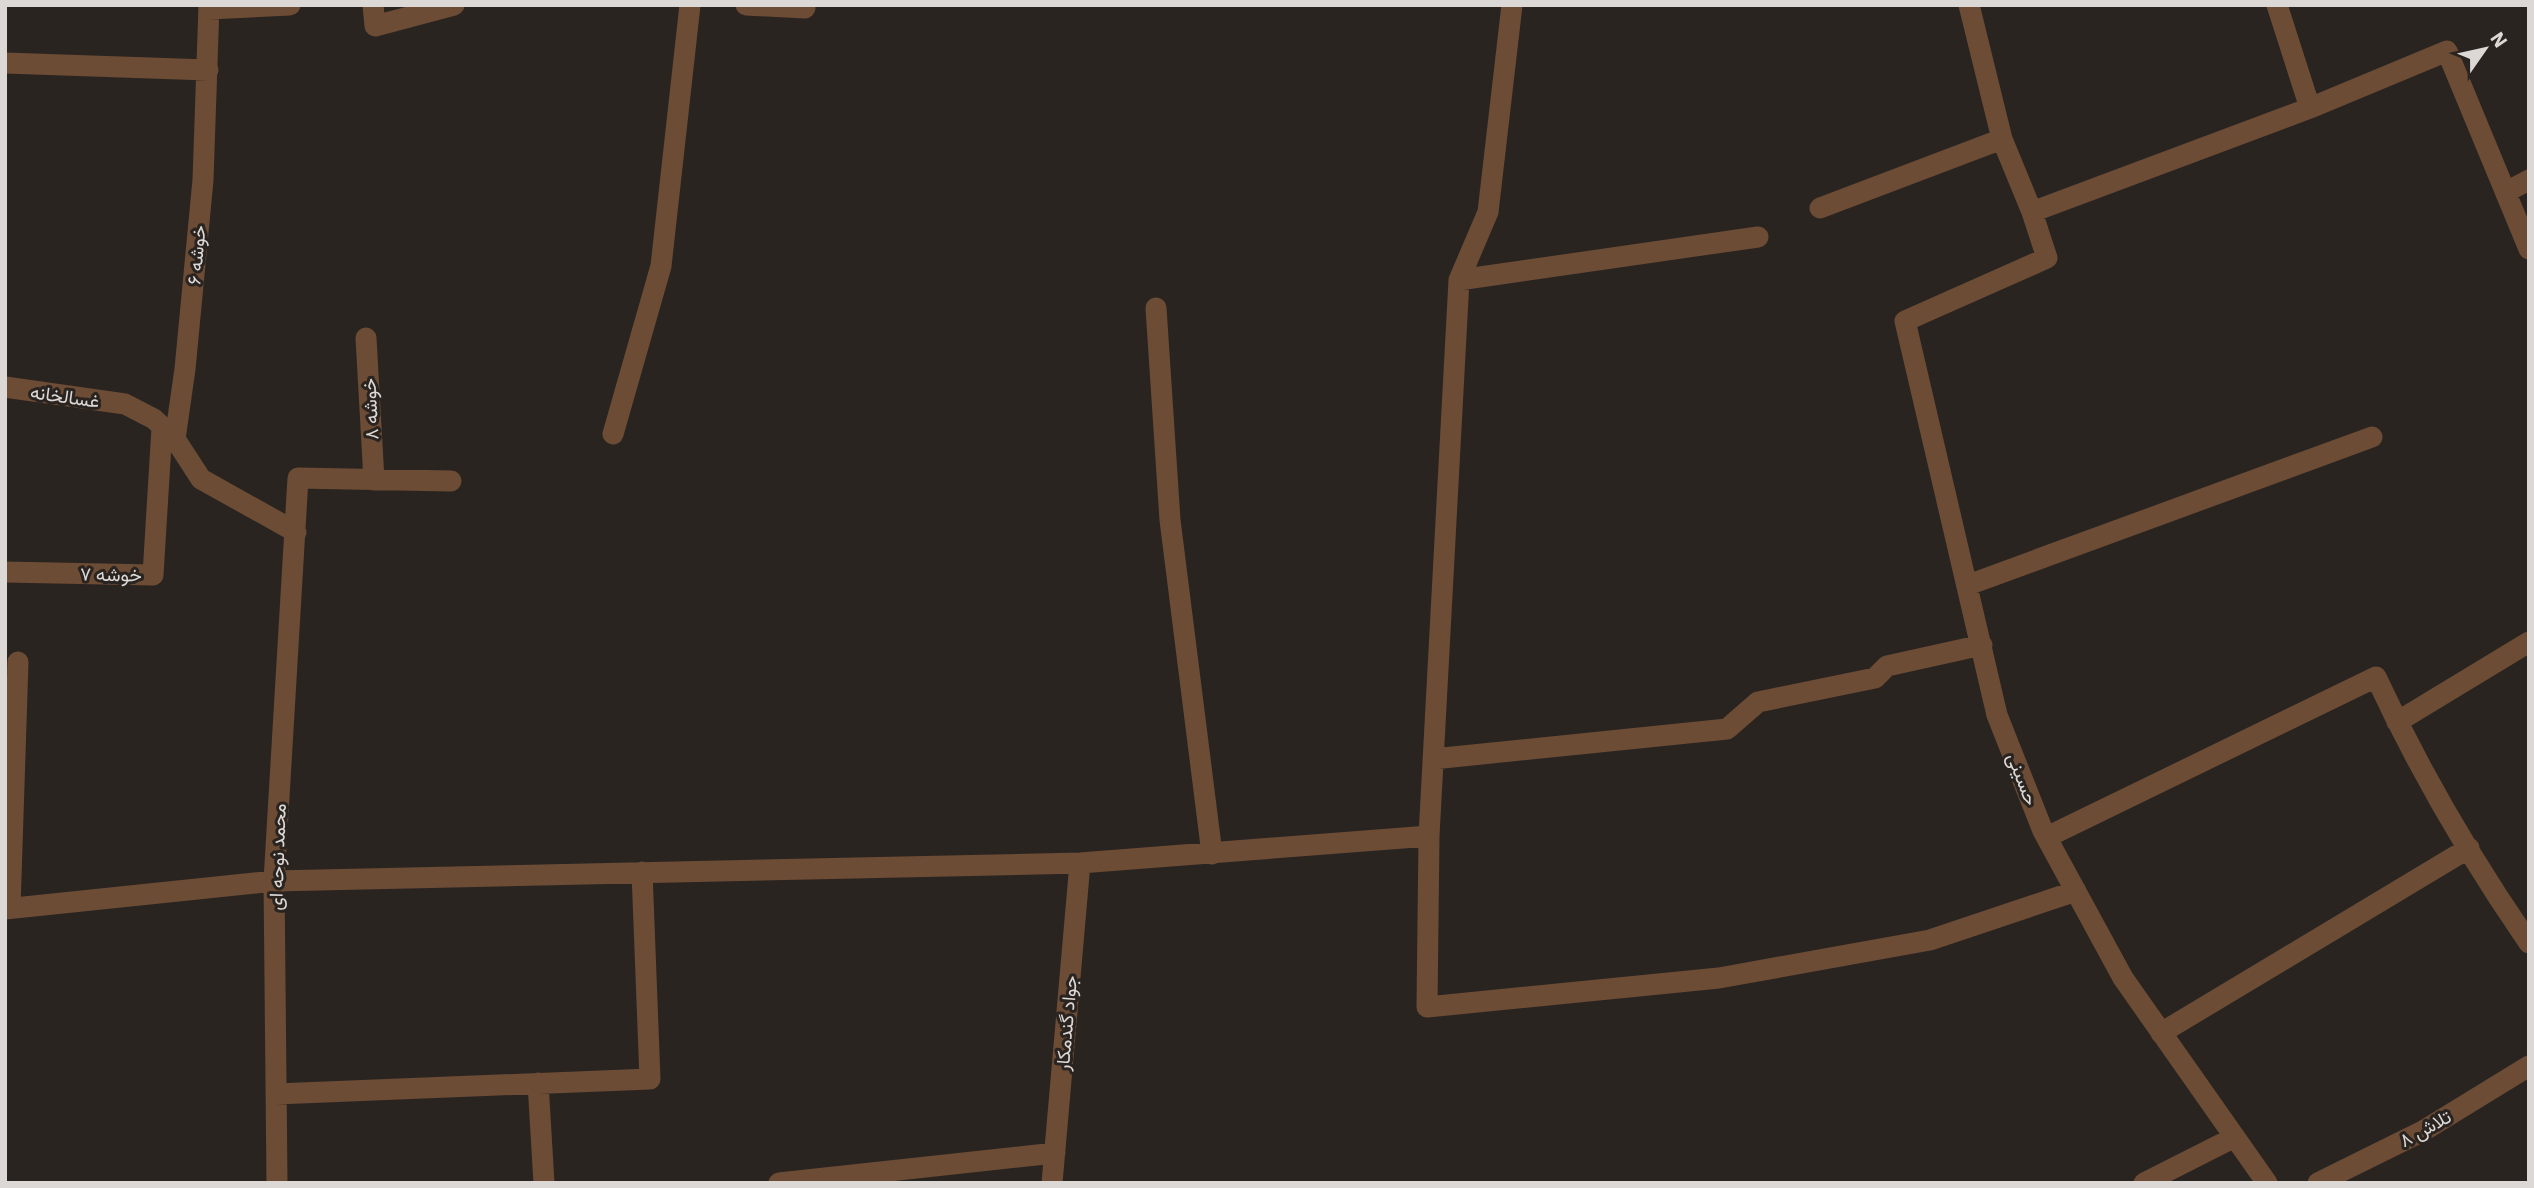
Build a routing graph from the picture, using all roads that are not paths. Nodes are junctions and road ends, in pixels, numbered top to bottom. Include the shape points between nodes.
1 (290, 5) edge
2 (373, 5) edge
3 (454, 5) edge
4 (690, 5) edge
5 (746, 5) edge
6 (1512, 5) edge
7 (1969, 5) edge
8 (2277, 5) edge
9 (209, 7) edge
10 (805, 9) dead end
11 (395, 13) edge
12 (5, 63) edge
13 (208, 70) junction
14 (2310, 108) junction
15 (2002, 139) junction
16 (2529, 180) edge
17 (2506, 191) junction
18 (1820, 208) dead end
19 (2032, 212) junction
20 (1758, 237) dead end
21 (2529, 248) edge
22 (1459, 280) junction
23 (1156, 308) dead end
24 (366, 338) dead end
25 (5, 387) edge
26 (169, 433) junction
27 (613, 434) dead end
28 (2372, 437) dead end
29 (374, 480) junction
30 (451, 481) dead end
31 (296, 532) junction
32 (5, 572) edge
33 (1968, 585) junction
34 (2529, 642) edge
35 (1982, 645) junction
36 (19, 662) dead end
37 (2397, 722) junction
38 (1433, 759) junction
39 (1429, 836) junction
40 (2047, 837) junction
41 (2469, 848) junction
42 (1212, 854) junction
43 (1080, 863) junction
44 (642, 872) junction
45 (274, 881) junction
46 (2076, 891) junction
47 (8, 908) edge
48 (2529, 943) edge
49 (2161, 1032) junction
50 (2529, 1066) edge
51 (538, 1083) junction
52 (276, 1094) junction
53 (2235, 1137) junction
54 (1055, 1153) junction
55 (277, 1183) edge
56 (544, 1183) edge
57 (779, 1183) edge
58 (1052, 1183) edge
59 (2144, 1183) edge
60 (2267, 1183) edge
61 (2318, 1183) edge

1 - 9 street
2 - 11 street via 375,26
3 - 11 street
4 - 27 street via 661,266
5 - 10 street
6 - 22 street via 1488,212
7 - 15 street
8 - 14 street
9 - 13 street, خوشه ۶
12 - 13 street
13 - 26 street, خوشه ۶ via 185,369
14 - 17 street via 2447,51
14 - 19 street
15 - 18 street
15 - 19 street
16 - 17 street
17 - 21 street
19 - 33 street, حسینی via 2047,258 1905,321
20 - 22 street
22 - 38 street
23 - 42 street via 1170,520
24 - 29 street, خوشه ۸
25 - 26 street, غسالخانه via 124,404 154,419
26 - 31 street via 201,479
26 - 32 street, خوشه ۷ via 153,575
28 - 33 street
29 - 30 street
29 - 31 street, محمد نوحه ای via 298,478
31 - 45 street, محمد نوحه ای
33 - 35 street, حسینی
34 - 37 street
35 - 38 street via 1887,666 1875,678 1758,702 1727,729
35 - 40 street, حسینی via 1997,715
36 - 47 street
37 - 40 street via 2376,677
37 - 41 street
38 - 39 street
39 - 42 street
39 - 46 street via 1427,1007 1719,978 1930,940
40 - 46 street, حسینی
41 - 48 street
41 - 49 street
42 - 43 street
43 - 44 street
43 - 54 street, جواد گندمکار
44 - 45 street
44 - 51 street via 650,1079
45 - 47 street
45 - 52 street, محمد نوحه ای
46 - 49 street, حسینی via 2123,978
49 - 53 street, حسینی
50 - 61 street, تلاش ۸ via 2423,1131
51 - 52 street
51 - 56 street
52 - 55 street, محمد نوحه ای
53 - 59 street
53 - 60 street, حسینی
54 - 57 street
54 - 58 street, جواد گندمکار

